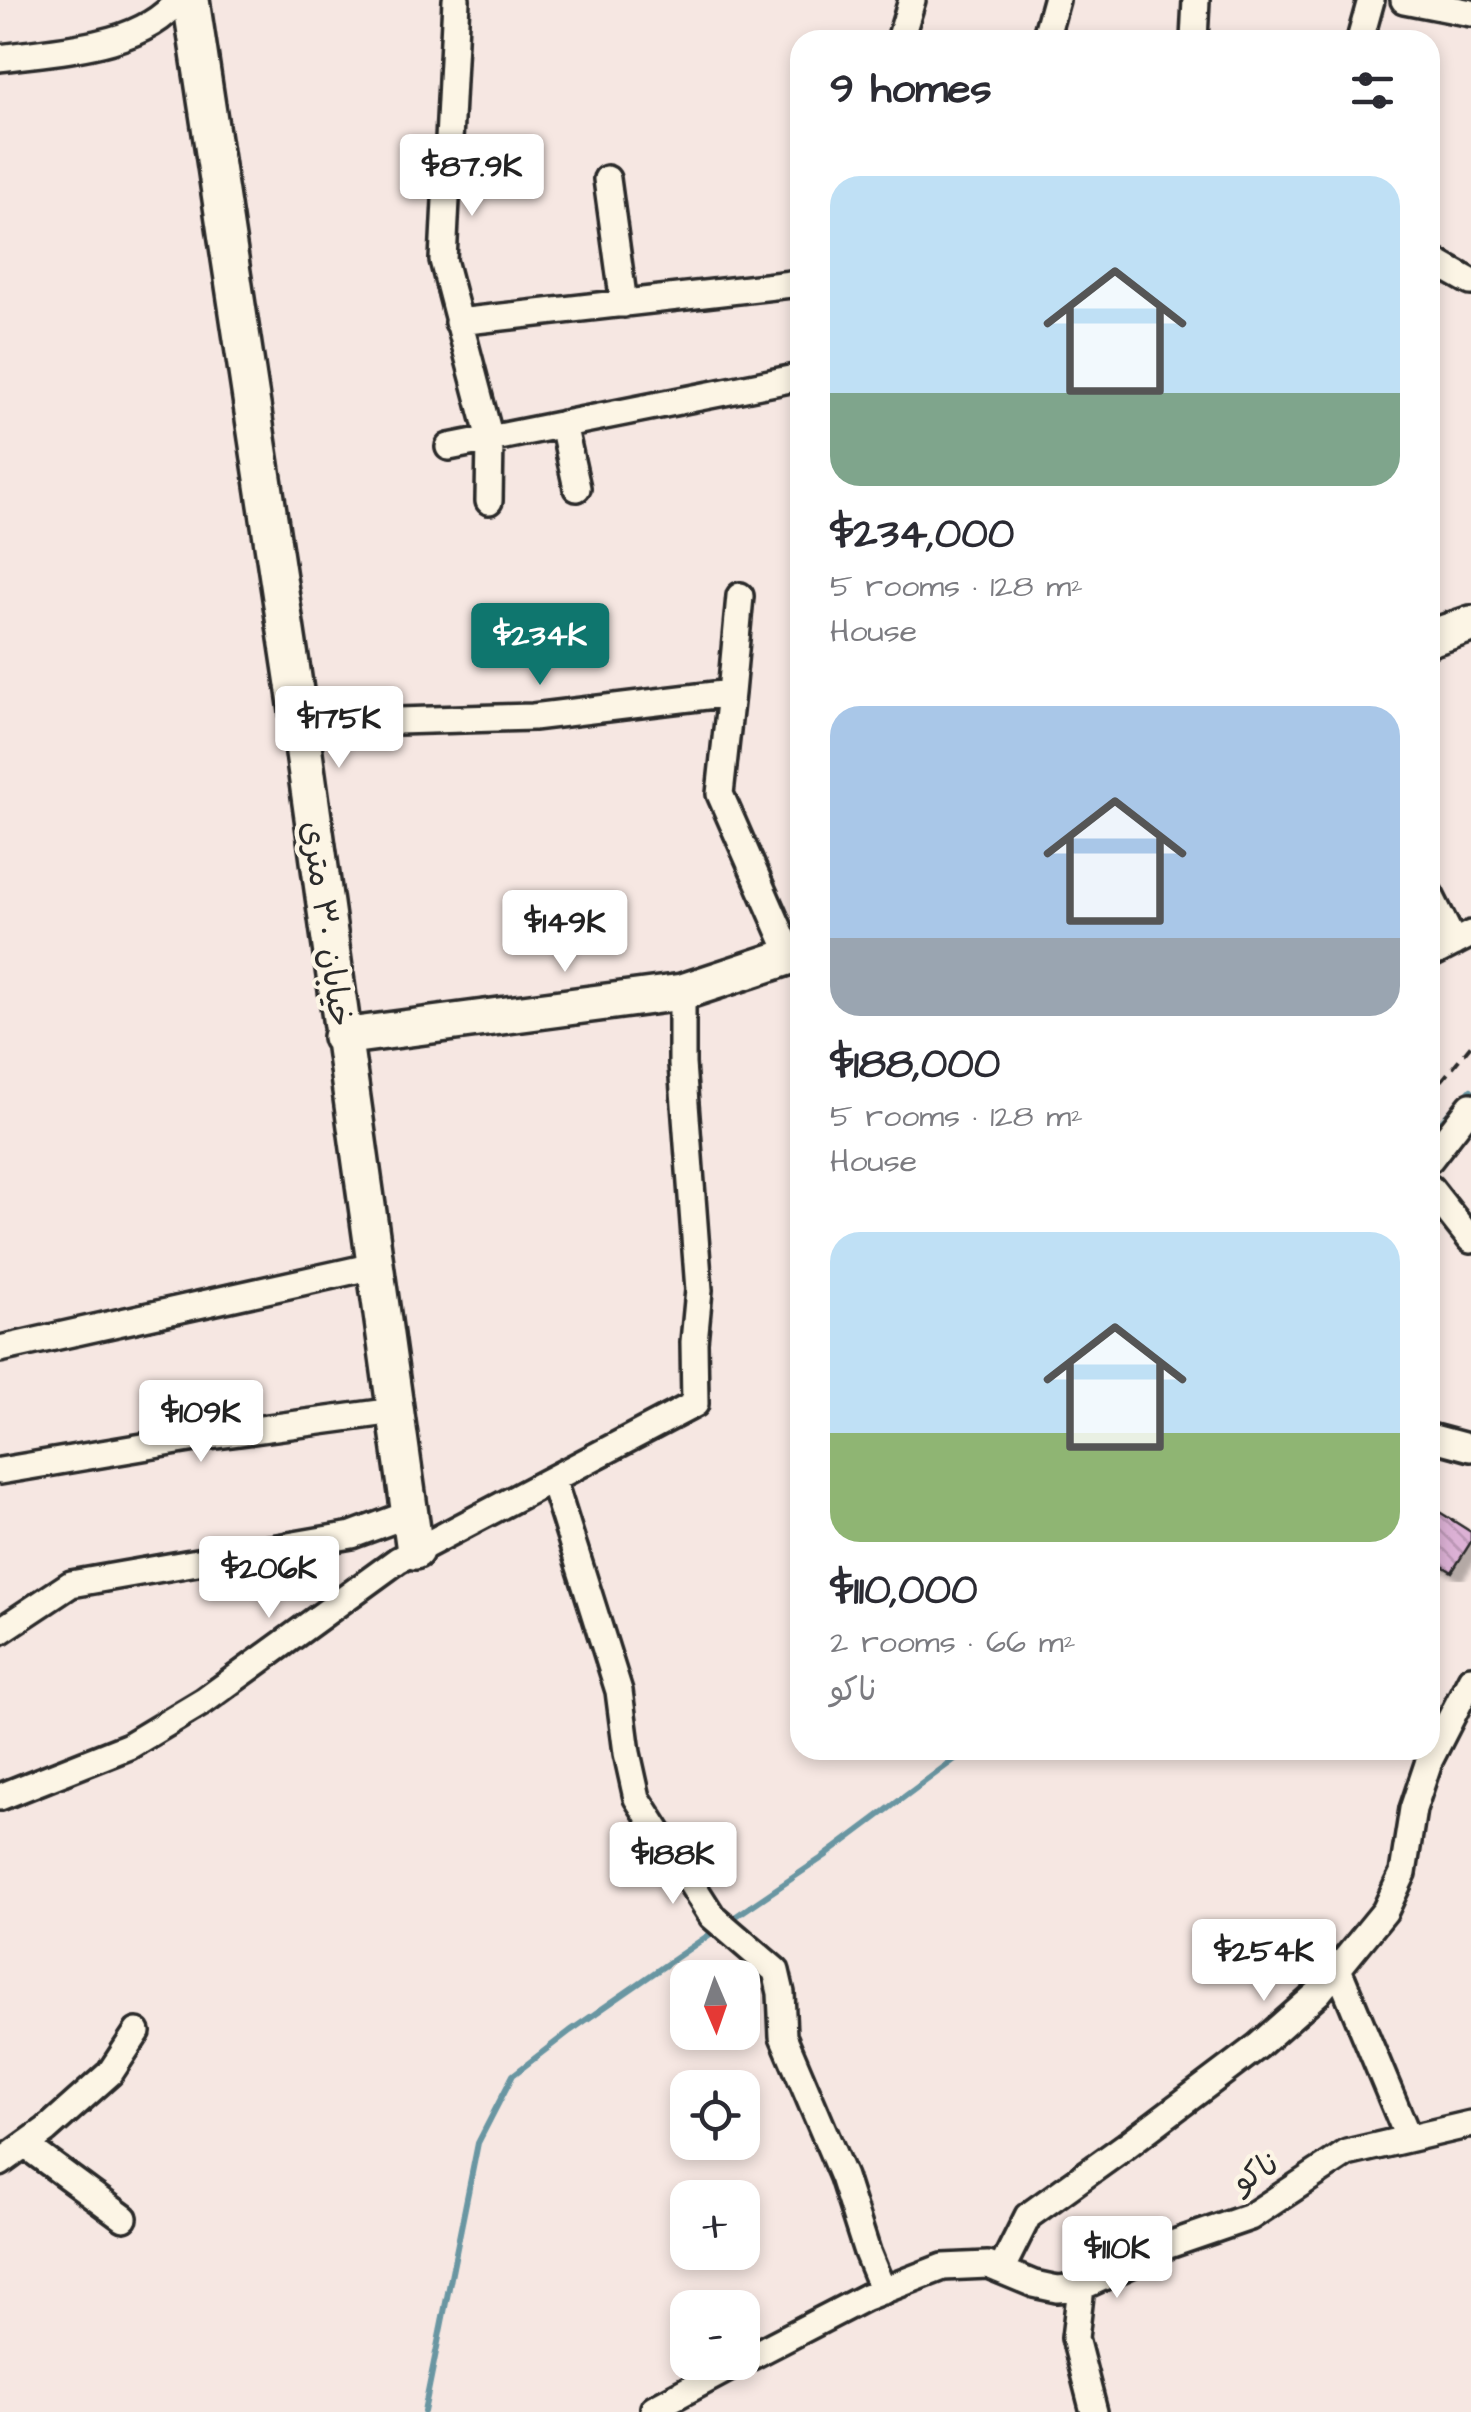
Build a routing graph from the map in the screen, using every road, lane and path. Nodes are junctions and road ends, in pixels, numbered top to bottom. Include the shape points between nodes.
1 (178, 0) edge
2 (190, 0) edge
3 (456, 0) edge
4 (912, 0) edge
5 (1056, 0) edge
6 (1196, 0) edge
7 (1371, 0) edge
8 (1404, 0) edge
9 (1471, 14) edge
10 (903, 30) edge
11 (1048, 30) edge
12 (1194, 30) edge
13 (1363, 30) edge
14 (0, 58) edge
15 (607, 178) dead end
16 (1440, 264) edge
17 (1471, 282) edge
18 (790, 284) edge
19 (624, 304) junction
20 (458, 322) junction
21 (790, 379) edge
22 (564, 424) junction
23 (490, 439) junction
24 (449, 447) dead end
25 (577, 488) dead end
26 (489, 500) dead end
27 (740, 596) dead end
28 (1471, 624) edge
29 (1440, 635) edge
30 (731, 694) junction
31 (300, 724) junction
32 (1440, 908) edge
33 (1462, 938) edge
34 (790, 941) edge
35 (790, 956) edge
36 (682, 992) junction
37 (341, 1037) junction
38 (1471, 1045) edge
39 (1440, 1082) edge
40 (1471, 1106) edge
41 (1440, 1146) edge
42 (1440, 1201) edge
43 (1471, 1240) edge
44 (374, 1266) junction
45 (0, 1349) edge
46 (395, 1411) junction
47 (1440, 1440) edge
48 (1471, 1448) edge
49 (0, 1472) edge
50 (553, 1481) junction
51 (410, 1514) junction
52 (415, 1551) junction
53 (0, 1631) edge
54 (1471, 1679) edge
55 (1440, 1740) edge
56 (1430, 1760) edge
57 (0, 1797) edge
58 (1338, 1969) junction
59 (137, 2032) dead end
60 (1471, 2124) edge
61 (1408, 2137) junction
62 (24, 2145) junction
63 (0, 2163) edge
64 (124, 2218) dead end
65 (1001, 2270) junction
66 (1081, 2287) junction
67 (884, 2291) junction
68 (760, 2353) edge
69 (707, 2380) edge
70 (654, 2408) dead end
71 (1094, 2412) edge

1 - 14 street via 167,15 126,37
2 - 31 street, خیابان ۳۰ متری
3 - 20 street via 443,260
4 - 10 street
5 - 11 street
6 - 12 street
7 - 13 street
8 - 9 street
15 - 19 street
16 - 17 street
18 - 19 street
19 - 20 street
20 - 23 street
21 - 22 street
22 - 23 street
22 - 25 street
23 - 24 street
23 - 26 street
27 - 30 street
28 - 29 street
30 - 31 street via 532,717
30 - 34 street via 720,794
31 - 37 street, خیابان ۳۰ متری
32 - 33 street
35 - 36 street
36 - 37 street
36 - 50 street via 699,1290 695,1404
37 - 44 street, خیابان ۳۰ متری
38 - 39 path
40 - 41 street
42 - 43 street
44 - 45 street
44 - 46 street, خیابان ۳۰ متری
46 - 49 street
46 - 51 street, خیابان ۳۰ متری
47 - 48 street
50 - 52 street
50 - 67 street via 619,1690 637,1798 712,1916 776,1972 783,2036
51 - 52 street, خیابان ۳۰ متری
51 - 53 street via 352,1536 71,1584
52 - 57 street via 130,1746
54 - 55 street
56 - 58 street via 1403,1873 1385,1911
58 - 61 street
58 - 65 street via 1258,2046 1028,2216
59 - 62 street via 110,2073
60 - 61 street, ناکو
61 - 66 street, ناکو via 1347,2154 1250,2217 1157,2248
62 - 63 street
62 - 64 street
65 - 66 street via 1057,2289
65 - 67 street via 943,2268
66 - 71 street via 1075,2338
67 - 68 street
69 - 70 street

